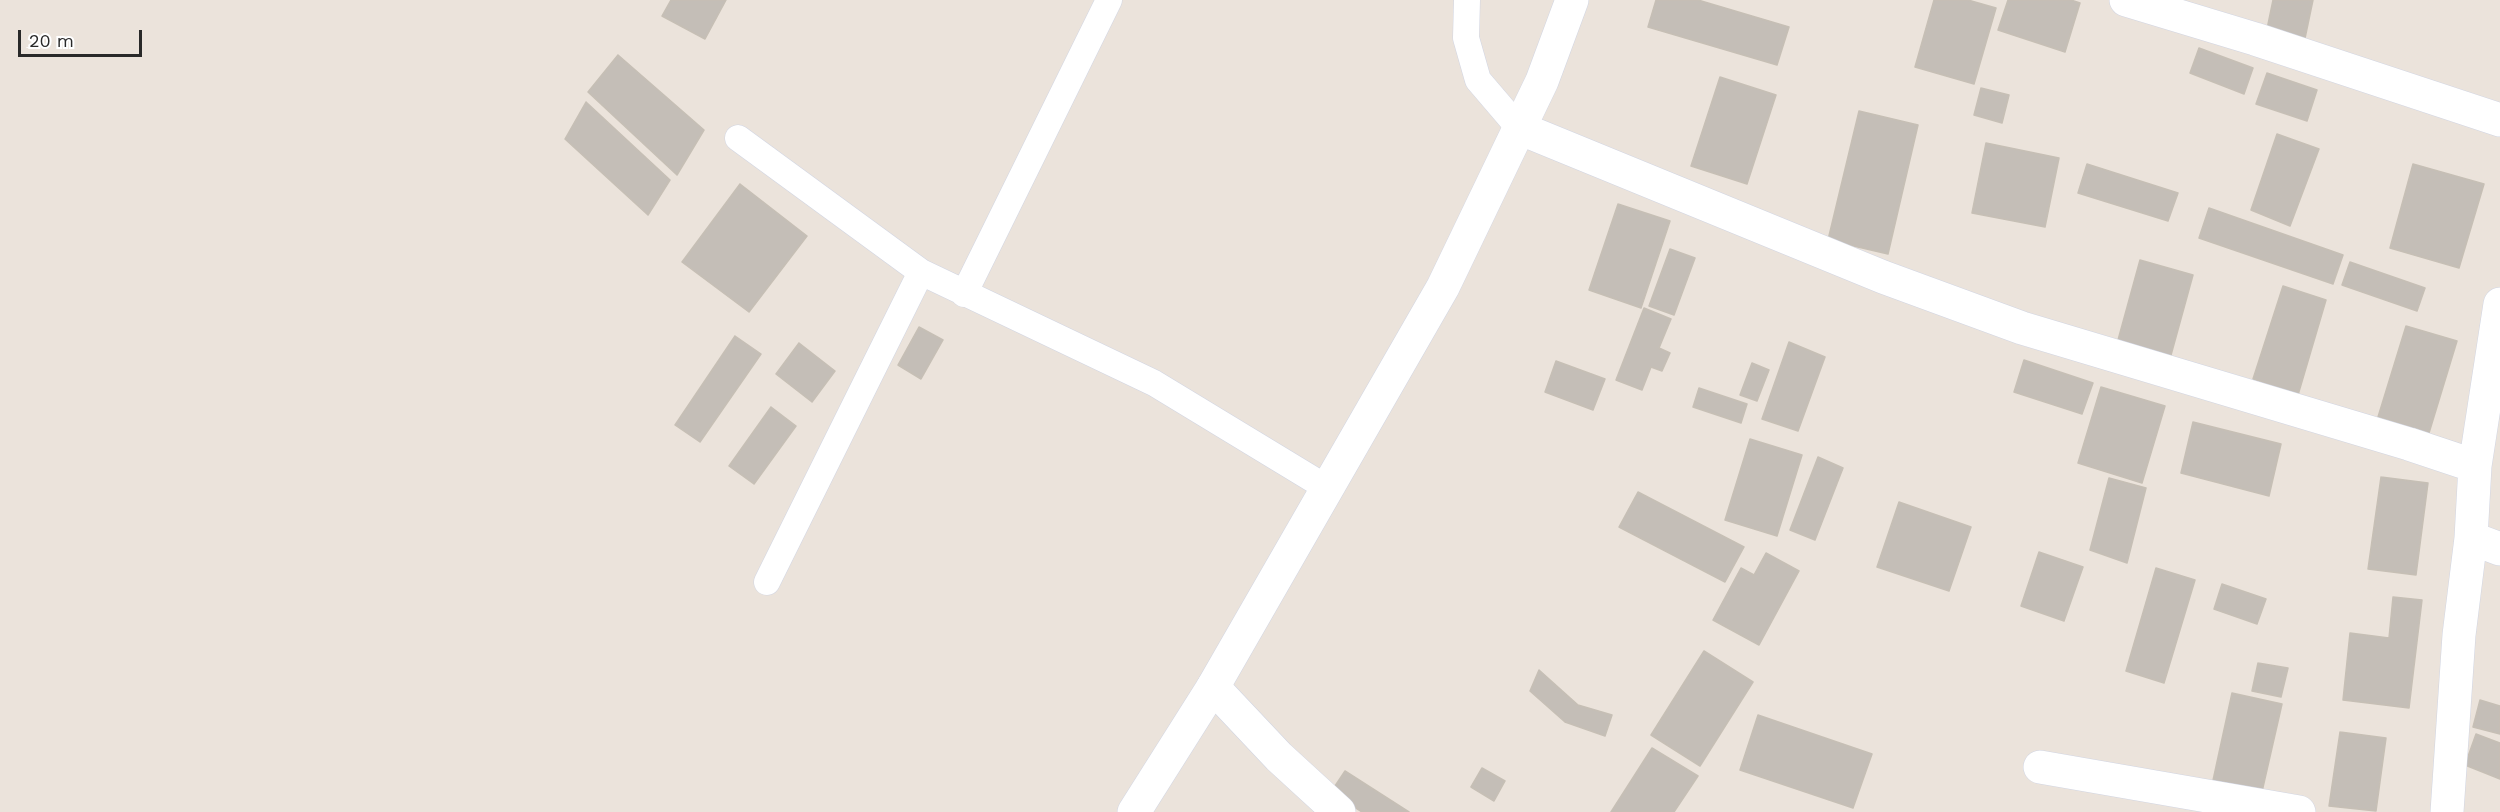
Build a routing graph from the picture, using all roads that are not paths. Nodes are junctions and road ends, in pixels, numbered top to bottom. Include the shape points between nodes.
1 (1109, 0) edge
2 (1467, 0) edge
3 (1572, 0) edge
4 (2126, 0) edge
5 (2500, 120) edge
6 (1519, 128) junction
7 (738, 138) dead end
8 (921, 272) junction
9 (964, 294) junction
10 (2500, 304) edge
11 (2475, 466) junction
12 (1328, 488) junction
13 (2486, 544) edge
14 (767, 582) dead end
15 (1213, 687) junction
16 (2040, 767) dead end
17 (1134, 812) edge
18 (1339, 812) edge
19 (2298, 812) edge
20 (2447, 812) edge

1 - 9 lane
2 - 6 lane via 1466,38 1478,81
3 - 6 street via 1542,81
4 - 5 street
6 - 11 street via 1883,277 2022,328
6 - 12 street via 1443,287
7 - 8 lane
8 - 9 lane
8 - 14 lane
9 - 12 lane via 1154,384
10 - 11 street
11 - 13 street
12 - 15 street
13 - 20 street via 2459,635
15 - 17 street
15 - 18 street via 1279,757
16 - 19 street

